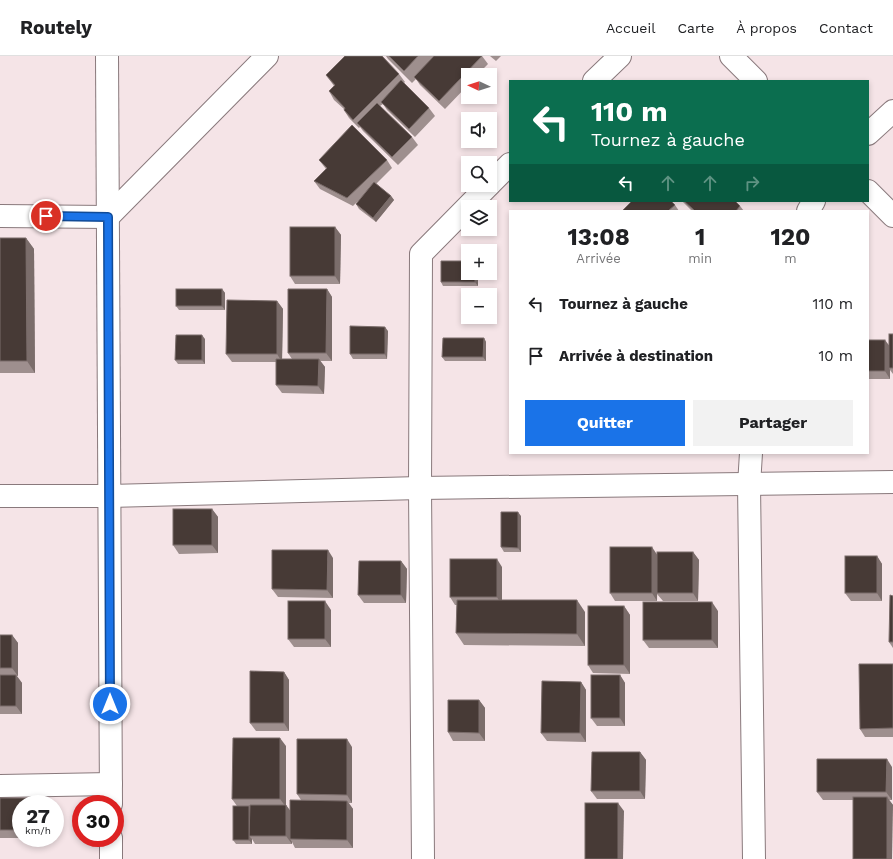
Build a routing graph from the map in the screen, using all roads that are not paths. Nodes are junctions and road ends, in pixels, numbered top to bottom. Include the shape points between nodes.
1 (107, 56) edge
2 (267, 56) edge
3 (620, 56) edge
4 (731, 56) edge
5 (595, 80) edge
6 (755, 80) edge
7 (893, 110) edge
8 (869, 133) edge
9 (509, 165) edge
10 (497, 177) edge
11 (482, 192) edge
12 (869, 192) edge
13 (0, 216) edge
14 (893, 216) edge
15 (108, 217) junction
16 (751, 454) edge
17 (893, 482) edge
18 (749, 485) junction
19 (420, 488) junction
20 (0, 496) edge
21 (109, 496) junction
22 (0, 786) edge
23 (111, 794) edge
24 (111, 847) edge
25 (111, 859) edge
26 (423, 859) edge
27 (754, 859) edge

1 - 15 street
2 - 15 street
3 - 5 street
4 - 6 street
7 - 8 street
9 - 10 street
11 - 19 street via 422,254
12 - 14 street
13 - 15 street
15 - 21 street
16 - 18 street
17 - 18 street
18 - 19 street
18 - 27 street
19 - 21 street
19 - 26 street
20 - 21 street
21 - 23 street
22 - 23 street
24 - 25 street

